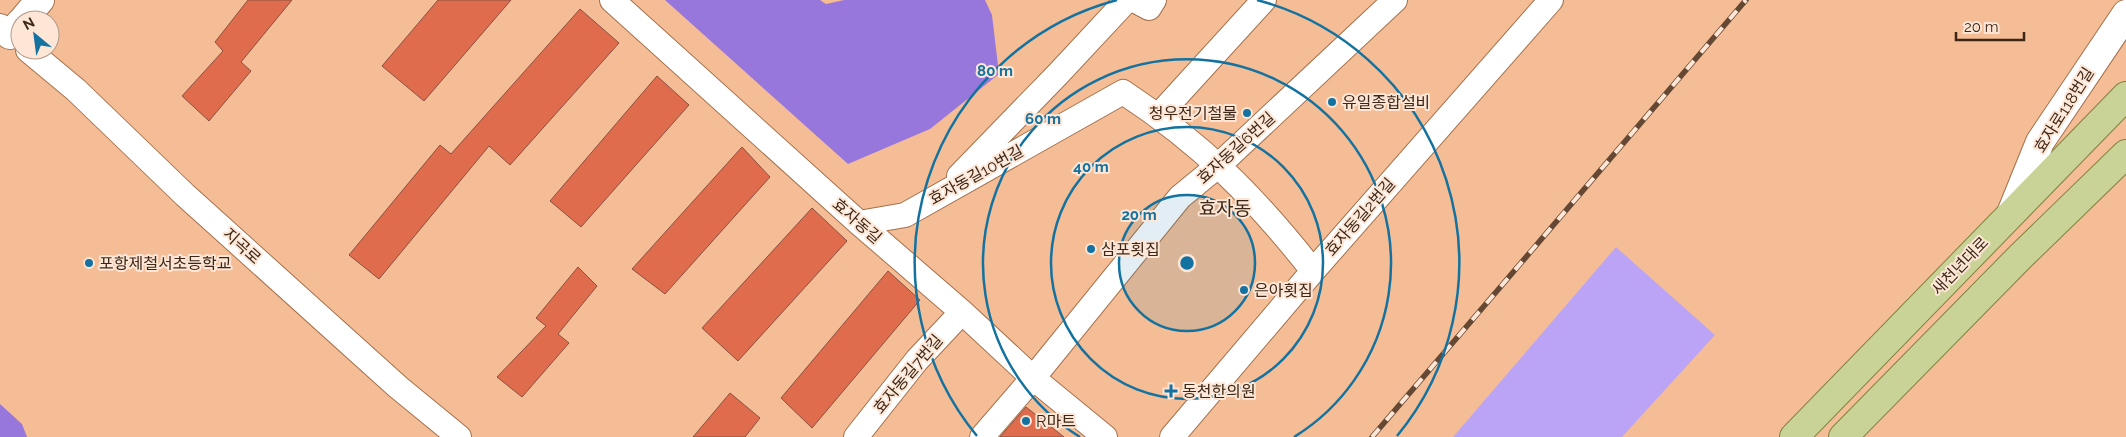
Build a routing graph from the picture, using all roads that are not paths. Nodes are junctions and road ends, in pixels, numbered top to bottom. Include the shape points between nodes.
1 (612, 0) edge
2 (1127, 0) edge
3 (1134, 0) edge
4 (1154, 0) edge
5 (1264, 0) edge
6 (1395, 0) edge
7 (1551, 0) edge
8 (2126, 14) edge
9 (45, 60) edge
10 (2126, 96) edge
11 (1159, 115) junction
12 (2126, 154) edge
13 (1219, 165) junction
14 (938, 196) junction
15 (2012, 212) junction
16 (859, 223) junction
17 (1313, 271) junction
18 (962, 312) junction
19 (1033, 378) junction
20 (459, 437) edge
21 (856, 437) edge
22 (982, 437) edge
23 (1105, 437) edge
24 (1172, 437) edge
25 (1794, 437) edge
26 (1843, 437) edge

1 - 16 street, 효자동길
2 - 14 street
3 - 4 street via 1148,8
5 - 11 street
6 - 13 street, 효자동길6번길
7 - 17 street, 효자동길2번길
8 - 15 street, 효자로118번길 via 2040,142
9 - 20 street, 지곡로 via 185,194 403,391
10 - 15 main road, 새천년대로
11 - 13 street
11 - 14 street, 효자동길10번길 via 1123,92
12 - 26 main road
13 - 17 street via 1276,224
13 - 19 street, 효자동길6번길 via 1180,197
14 - 16 street, 효자동길10번길 via 904,215
15 - 25 main road, 새천년대로
16 - 18 street, 효자동길
17 - 24 street, 효자동길2번길
18 - 19 street, 효자동길
18 - 21 street, 효자동길7번길 via 917,360
19 - 22 street, 효자동길6번길
19 - 23 street, 효자동길

